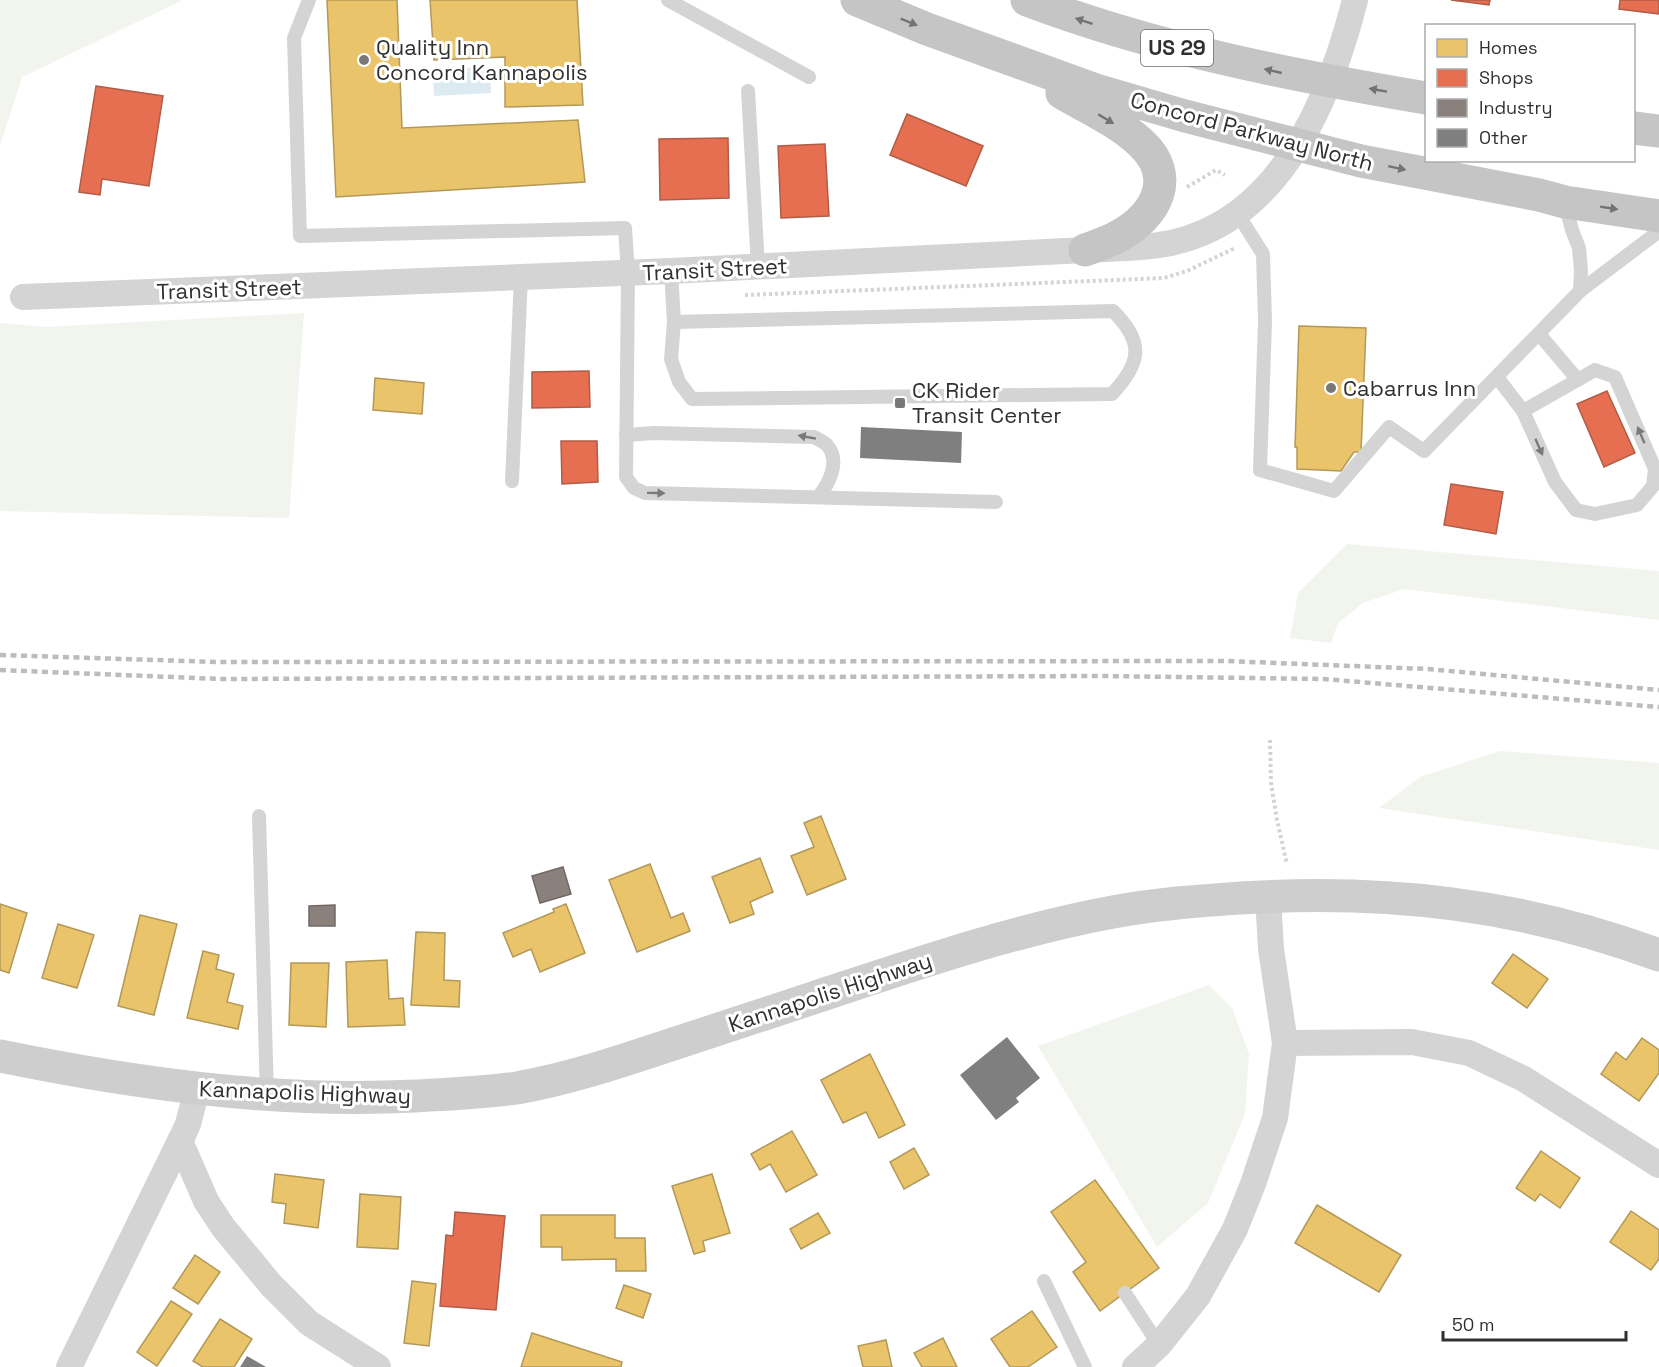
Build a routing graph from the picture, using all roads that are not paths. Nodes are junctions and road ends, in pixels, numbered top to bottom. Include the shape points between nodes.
1 (309, 0) edge
2 (668, 0) edge
3 (857, 0) edge
4 (1027, 0) edge
5 (1355, 0) edge
6 (1002, 57) junction
7 (809, 77) dead end
8 (1330, 82) junction
9 (748, 91) dead end
10 (1425, 98) edge
11 (1635, 128) edge
12 (1659, 131) edge
13 (1299, 145) junction
14 (1565, 202) junction
15 (1237, 213) junction
16 (1659, 216) edge
17 (1659, 228) edge
18 (1085, 250) junction
19 (758, 267) junction
20 (671, 271) junction
21 (628, 273) junction
22 (521, 277) junction
23 (1580, 291) junction
24 (23, 297) dead end
25 (674, 322) junction
26 (1539, 334) junction
27 (1497, 377) junction
28 (1578, 380) junction
29 (1523, 411) junction
30 (626, 435) junction
31 (513, 482) dead end
32 (818, 497) junction
33 (996, 502) dead end
34 (259, 816) dead end
35 (1268, 897) junction
36 (1659, 955) edge
37 (1285, 1043) junction
38 (0, 1056) edge
39 (197, 1089) junction
40 (267, 1095) junction
41 (184, 1133) junction
42 (1659, 1165) edge
43 (1044, 1281) dead end
44 (1125, 1293) dead end
45 (1159, 1345) junction
46 (69, 1367) edge
47 (378, 1367) edge
48 (1085, 1367) edge
49 (1135, 1367) edge

1 - 21 lane via 294,38 300,236 625,228
2 - 7 lane
3 -> 6 highway, Concord Parkway North
8 -> 4 highway, US 29 via 1139,38
5 - 8 street, Transit Street
6 - 13 highway, Concord Parkway North via 1096,90
6 -> 18 highway via 1118,126 1140,142 1159,169 1158,198 1144,217 1120,236
10 -> 8 highway, US 29
8 - 13 street, Transit Street
9 - 19 lane
11 - 12 highway
13 -> 14 highway, Concord Parkway North via 1378,165
13 - 15 street, Transit Street via 1271,181
14 -> 16 highway, Concord Parkway North
14 - 23 lane via 1579,248
15 - 18 street, Transit Street via 1189,238
15 - 27 lane via 1263,254 1260,470 1334,491 1389,427 1424,451
17 - 23 lane
18 - 19 street, Transit Street
19 - 20 street, Transit Street
20 - 21 street, Transit Street
20 - 25 lane
21 - 22 street, Transit Street
21 - 30 lane
22 - 24 street, Transit Street
22 - 31 lane
23 - 26 lane
25 - 25 lane via 671,359 679,382 692,399 1112,394 1128,377 1137,352 1128,326 1113,311
26 - 27 lane
26 - 28 lane
27 - 29 lane
28 - 29 lane
29 -> 28 lane via 1555,482 1576,510 1595,514 1637,505 1653,486 1655,469 1616,377 1595,370
30 -> 32 lane via 626,477 634,488 645,493
32 -> 30 lane via 829,484 834,460 826,445 814,437
32 - 33 lane
34 - 40 lane
35 - 36 main road, Kannapolis Highway via 1360,896 1438,901 1530,917
35 - 37 street via 1271,949
35 - 40 main road, Kannapolis Highway via 1193,901 1036,929 965,948 596,1069 525,1086 465,1094 373,1098
37 - 42 street via 1412,1042 1469,1053 1524,1079
37 - 45 street via 1275,1118 1238,1220 1198,1296
38 - 39 main road, Kannapolis Highway
39 - 40 main road, Kannapolis Highway
39 - 41 street
41 - 46 street
41 - 47 street via 206,1201 271,1285 309,1323
43 - 48 lane
44 - 45 lane
45 - 49 street

